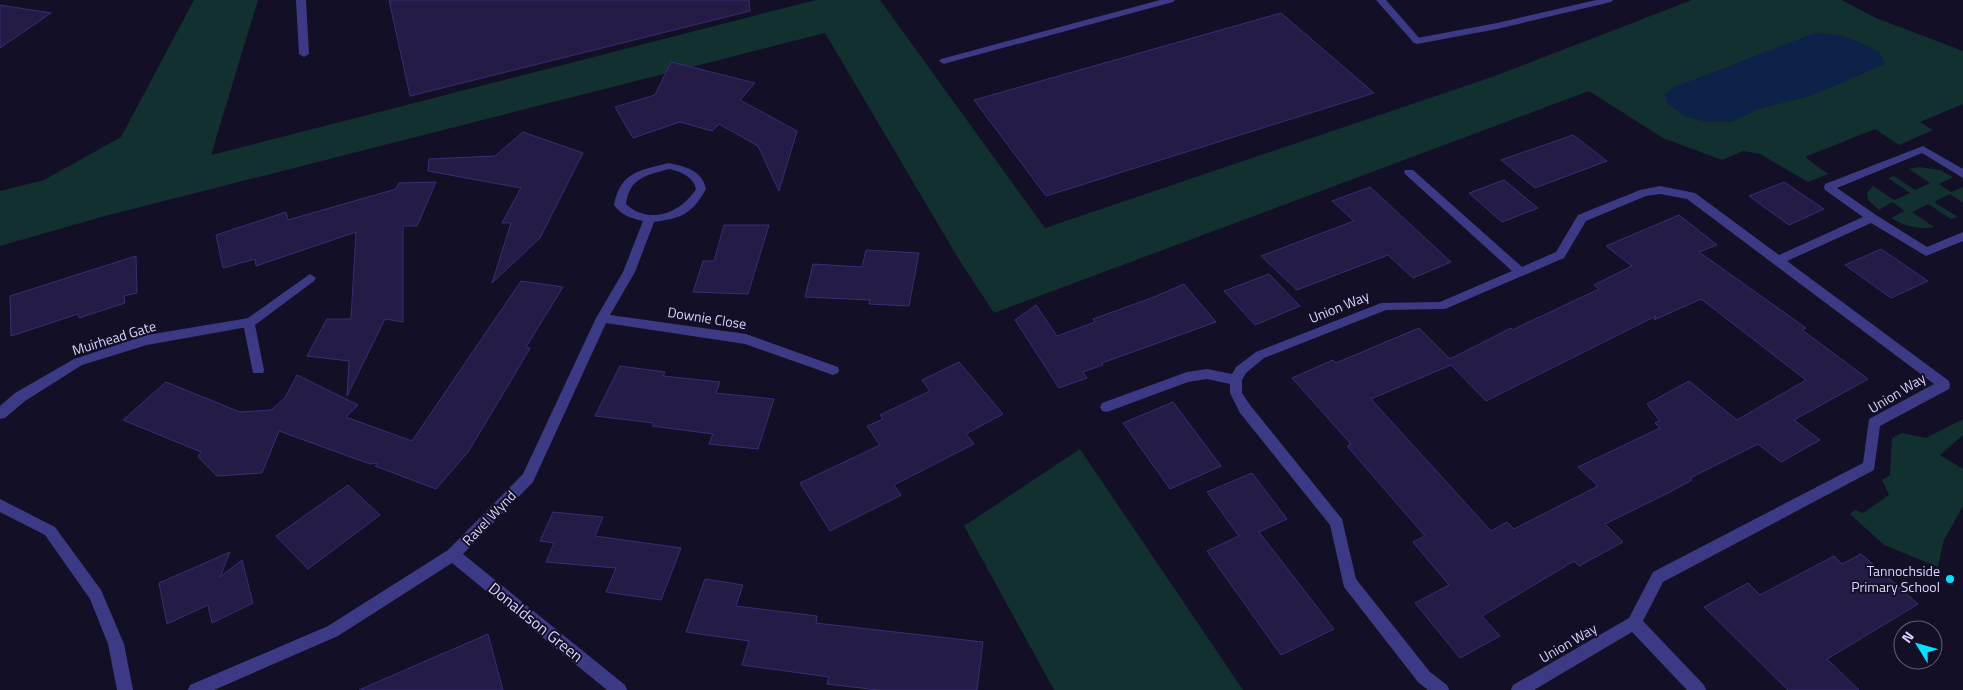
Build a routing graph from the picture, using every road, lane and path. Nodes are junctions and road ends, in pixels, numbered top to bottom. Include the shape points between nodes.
1 (300, 0) edge
2 (1170, 0) edge
3 (1381, 0) edge
4 (1608, 0) edge
5 (304, 54) dead end
6 (944, 62) dead end
7 (1409, 172) dead end
8 (1963, 174) edge
9 (1872, 218) junction
10 (650, 219) junction
11 (1963, 236) edge
12 (1777, 261) junction
13 (1521, 272) junction
14 (310, 278) dead end
15 (602, 318) junction
16 (249, 324) junction
17 (258, 370) dead end
18 (833, 370) dead end
19 (1236, 380) junction
20 (1107, 407) dead end
21 (0, 414) edge
22 (0, 505) edge
23 (453, 555) junction
24 (1634, 623) junction
25 (125, 690) edge
26 (196, 690) edge
27 (619, 690) edge
28 (1441, 690) edge
29 (1519, 690) edge
30 (1698, 690) edge

1 - 5 street
2 - 6 street
3 - 4 street via 1417,41
7 - 13 street
8 - 9 street via 1923,149 1829,187
9 - 11 street via 1926,252
9 - 12 street
10 - 10 street via 680,213 693,202 701,189 699,180 686,170 669,166 633,179 623,190 620,205 630,214
10 - 15 street, Ravel Wynd via 629,272
12 - 13 street, Union Way via 1700,201 1660,190 1644,193 1582,218 1560,255
12 - 24 street, Union Way via 1944,384 1874,423 1869,466 1658,577
13 - 19 street, Union Way via 1440,306 1385,306 1260,355 1241,370
14 - 16 street
15 - 18 street, Downie Close via 746,339
15 - 23 street, Ravel Wynd via 528,478
16 - 17 street
16 - 21 street, Muirhead Gate via 147,340 78,362 20,397
19 - 20 street via 1207,374 1187,377
19 - 28 street via 1236,393 1245,409 1337,523 1348,582 1424,677
22 - 25 street via 50,530 96,595 116,644
23 - 26 street, Ravel Wynd via 333,631
23 - 27 street, Donaldson Green
24 - 29 street, Union Way
24 - 30 street

